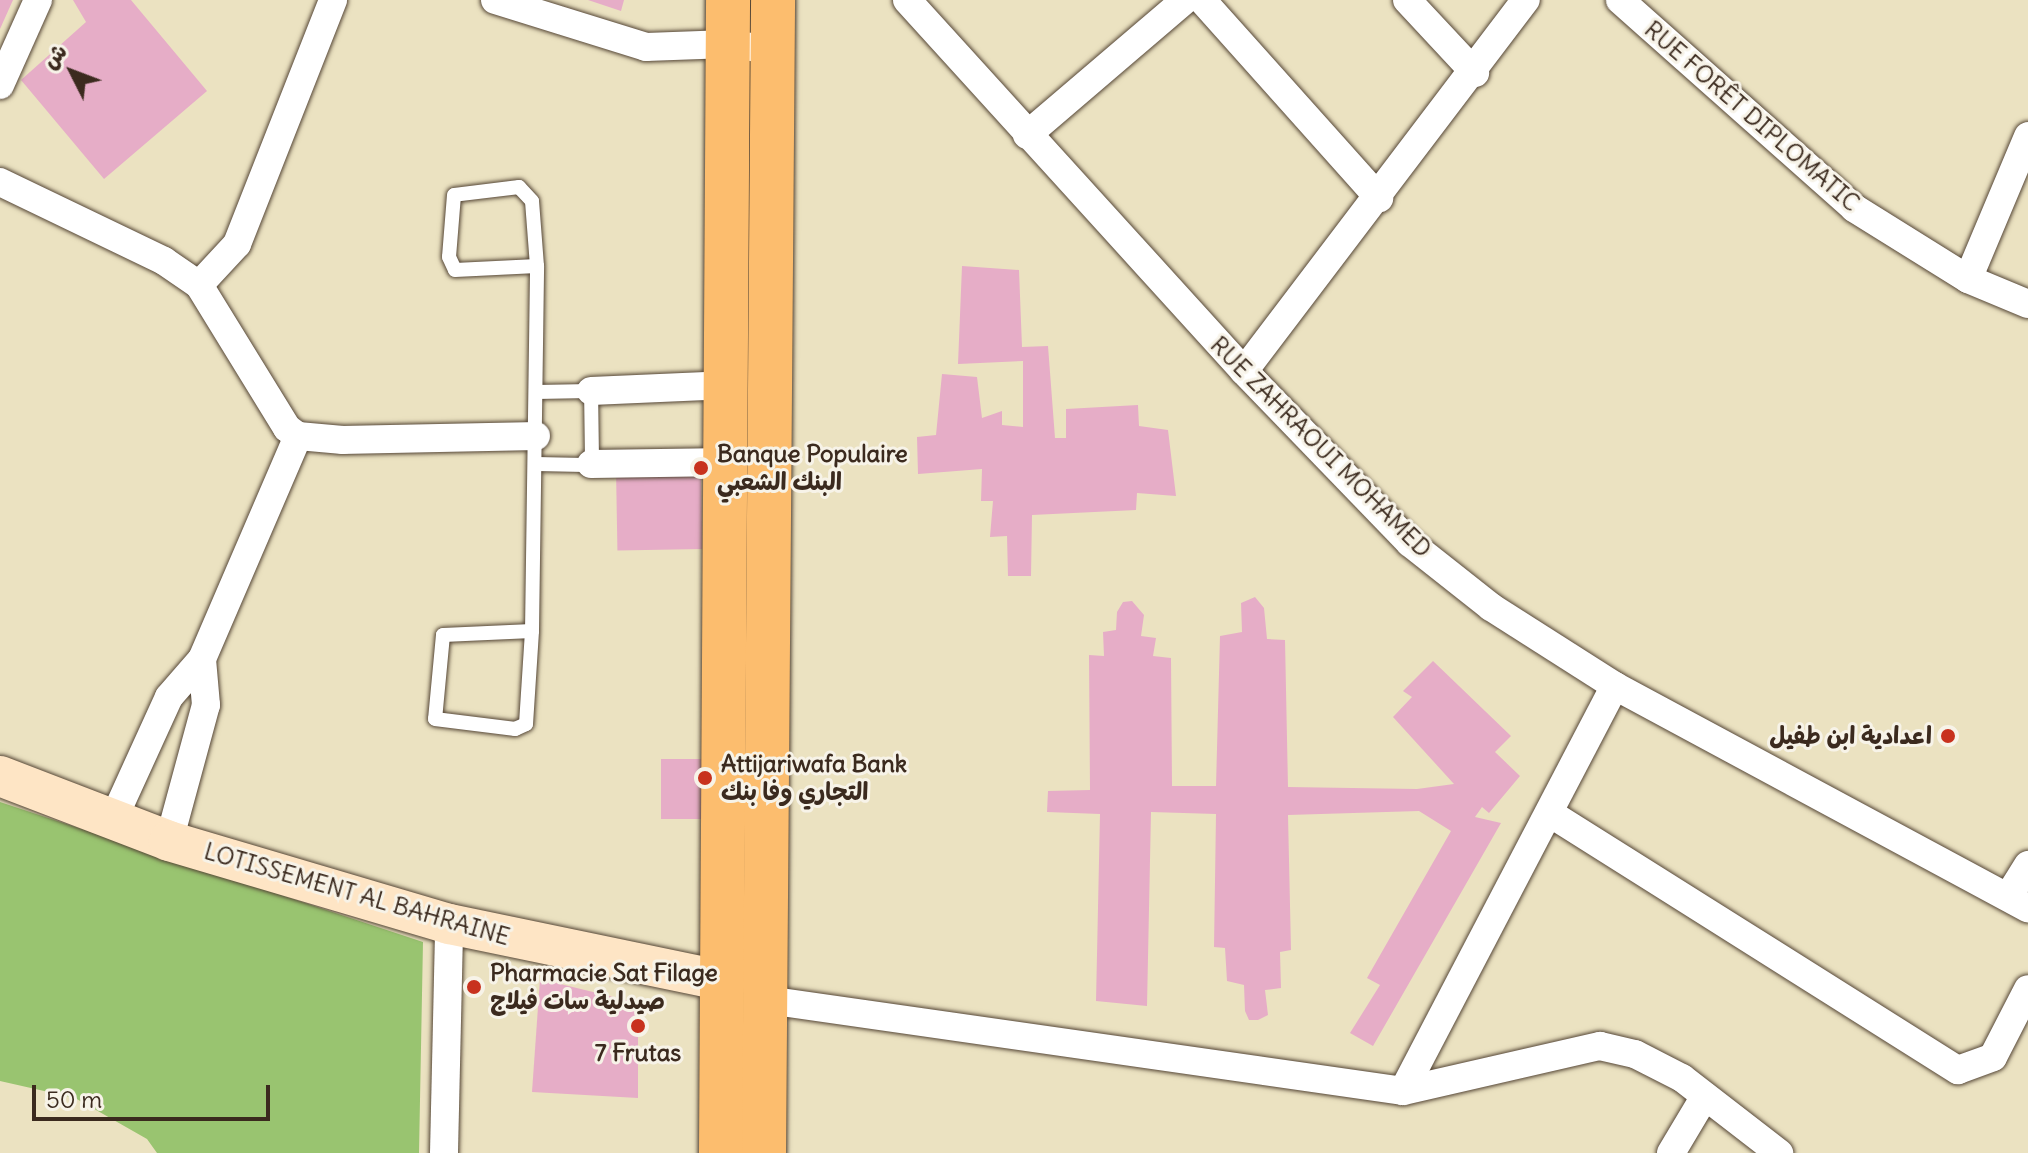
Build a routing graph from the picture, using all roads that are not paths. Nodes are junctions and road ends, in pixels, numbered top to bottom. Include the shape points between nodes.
1 (38, 0) edge
2 (333, 0) edge
3 (495, 0) edge
4 (728, 0) edge
5 (773, 0) edge
6 (907, 0) edge
7 (1185, 0) edge
8 (1202, 0) edge
9 (1407, 0) edge
10 (1526, 0) edge
11 (1620, 0) edge
12 (728, 44) junction
13 (774, 50) junction
14 (1475, 73) junction
15 (0, 85) edge
16 (1027, 135) junction
17 (2028, 136) edge
18 (0, 182) edge
19 (1379, 198) junction
20 (537, 266) junction
21 (1968, 279) junction
22 (199, 285) junction
23 (2028, 304) edge
24 (1244, 371) junction
25 (729, 385) junction
26 (591, 391) junction
27 (536, 392) junction
28 (298, 436) junction
29 (536, 450) junction
30 (729, 462) junction
31 (591, 464) junction
32 (532, 631) junction
33 (202, 659) junction
34 (1615, 686) junction
35 (0, 776) edge
36 (1551, 814) junction
37 (112, 822) junction
38 (169, 841) junction
39 (2028, 865) edge
40 (2018, 903) edge
41 (449, 924) junction
42 (724, 981) junction
43 (2028, 989) edge
44 (767, 1000) junction
45 (1403, 1091) junction
46 (1705, 1096) junction
47 (444, 1153) edge
48 (721, 1153) edge
49 (764, 1153) edge
50 (1671, 1153) edge
51 (1779, 1153) edge

1 - 15 street
2 - 22 street via 237,244
3 - 12 street via 646,47
4 - 12 main road
5 - 13 main road
6 - 16 street, RUE ZAHRAOUI MOHAMED
7 - 16 street
8 - 19 street
9 - 14 street
10 - 14 street
11 - 21 street, RUE FORÊT DIPLOMATIC via 1854,208
12 - 13 street
12 - 25 main road
13 - 44 main road
14 - 19 street
16 - 24 street, RUE ZAHRAOUI MOHAMED
17 - 21 street
18 - 22 street via 164,261
19 - 24 street
20 - 20 lane via 455,270 449,257 454,195 524,188 532,201
20 - 27 lane
21 - 23 street, RUE FORÊT DIPLOMATIC
22 - 28 street via 287,428
24 - 34 street, RUE ZAHRAOUI MOHAMED via 1410,543 1491,607
25 - 26 street
25 - 30 main road
26 - 27 lane
26 - 31 lane
27 - 29 lane
28 - 29 street
28 - 33 street
29 - 31 lane
29 - 32 lane
30 - 31 street
30 - 42 main road
32 - 32 lane via 526,724 515,729 435,719 443,635
33 - 37 street via 169,697
33 - 38 street via 206,705
34 - 36 street
34 - 40 street, RUE ZAHRAOUI MOHAMED
35 - 37 street, LOTISSEMENT AL BAHRAINE
36 - 43 street via 1958,1070 1993,1057
36 - 45 street
37 - 38 street, LOTISSEMENT AL BAHRAINE
38 - 41 street, LOTISSEMENT AL BAHRAINE
39 - 40 street
41 - 42 street, LOTISSEMENT AL BAHRAINE
41 - 47 street
42 - 48 main road
44 - 45 street
44 - 49 main road
45 - 46 street via 1600,1046 1635,1054
46 - 50 street
46 - 51 street

